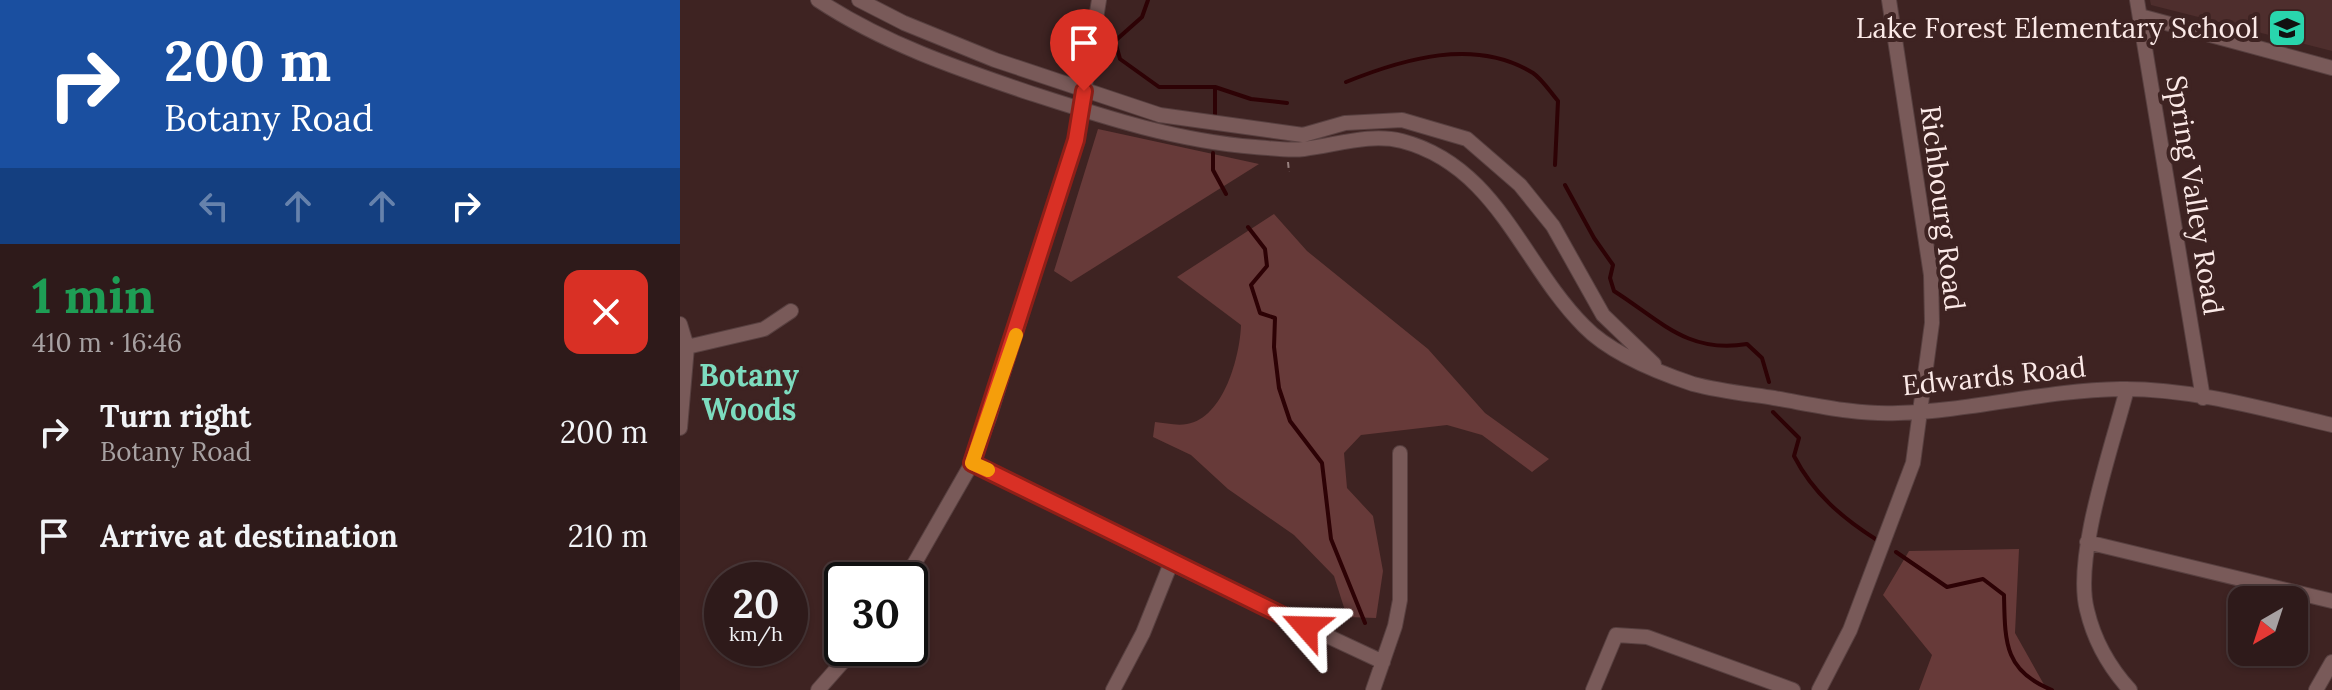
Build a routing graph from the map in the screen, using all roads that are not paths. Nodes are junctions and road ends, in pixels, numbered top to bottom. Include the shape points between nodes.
1 (818, 0) edge
2 (859, 0) edge
3 (1099, 0) edge
4 (1889, 0) edge
5 (2137, 0) edge
6 (2140, 16) junction
7 (898, 20) junction
8 (888, 40) junction
9 (2332, 68) edge
10 (1084, 91) junction
11 (1081, 110) junction
12 (791, 311) dead end
13 (680, 324) edge
14 (687, 347) junction
15 (1664, 371) junction
16 (2127, 389) junction
17 (2203, 398) junction
18 (1922, 411) junction
19 (2332, 425) edge
20 (680, 428) edge
21 (1400, 453) dead end
22 (972, 463) junction
23 (2087, 542) junction
24 (915, 562) edge
25 (1171, 563) junction
26 (2332, 601) edge
27 (1383, 662) junction
28 (2332, 662) edge
29 (839, 666) edge
30 (818, 690) edge
31 (1113, 690) edge
32 (1373, 690) edge
33 (1593, 690) edge
34 (1793, 690) edge
35 (1819, 690) edge
36 (2130, 690) edge
37 (2316, 690) edge

1 - 8 street, Edwards Road
2 - 7 street, Edwards Road
3 - 10 street
4 - 18 street, Richbourg Road via 1931,275 1932,323
5 - 6 street, Spring Valley Road
6 - 9 street
6 - 17 street, Spring Valley Road
7 - 8 street
7 - 10 street, Edwards Road
8 - 11 street, Edwards Road
10 - 11 street
10 - 15 street, Edwards Road via 1160,115 1260,130 1303,135 1345,123 1402,120 1467,139 1520,185 1553,226 1603,315
11 - 15 street, Edwards Road via 1207,142 1298,150 1387,138 1426,150 1456,167 1490,198 1585,328 1614,350
11 - 22 street via 1047,234
12 - 14 street via 764,329
13 - 14 street
14 - 20 street
15 - 18 street, Edwards Road via 1692,383 1828,408
16 - 17 street, Edwards Road
16 - 18 street, Edwards Road via 2080,390
16 - 23 street
17 - 19 street, Edwards Road
18 - 35 street, Richbourg Road via 1913,463 1874,572
21 - 27 street via 1400,600
22 - 24 street
22 - 25 street
23 - 26 street
23 - 36 street via 2086,609 2111,668
25 - 27 street
25 - 31 street
27 - 32 street
28 - 37 street
29 - 30 street
33 - 34 street via 1616,635 1658,641

